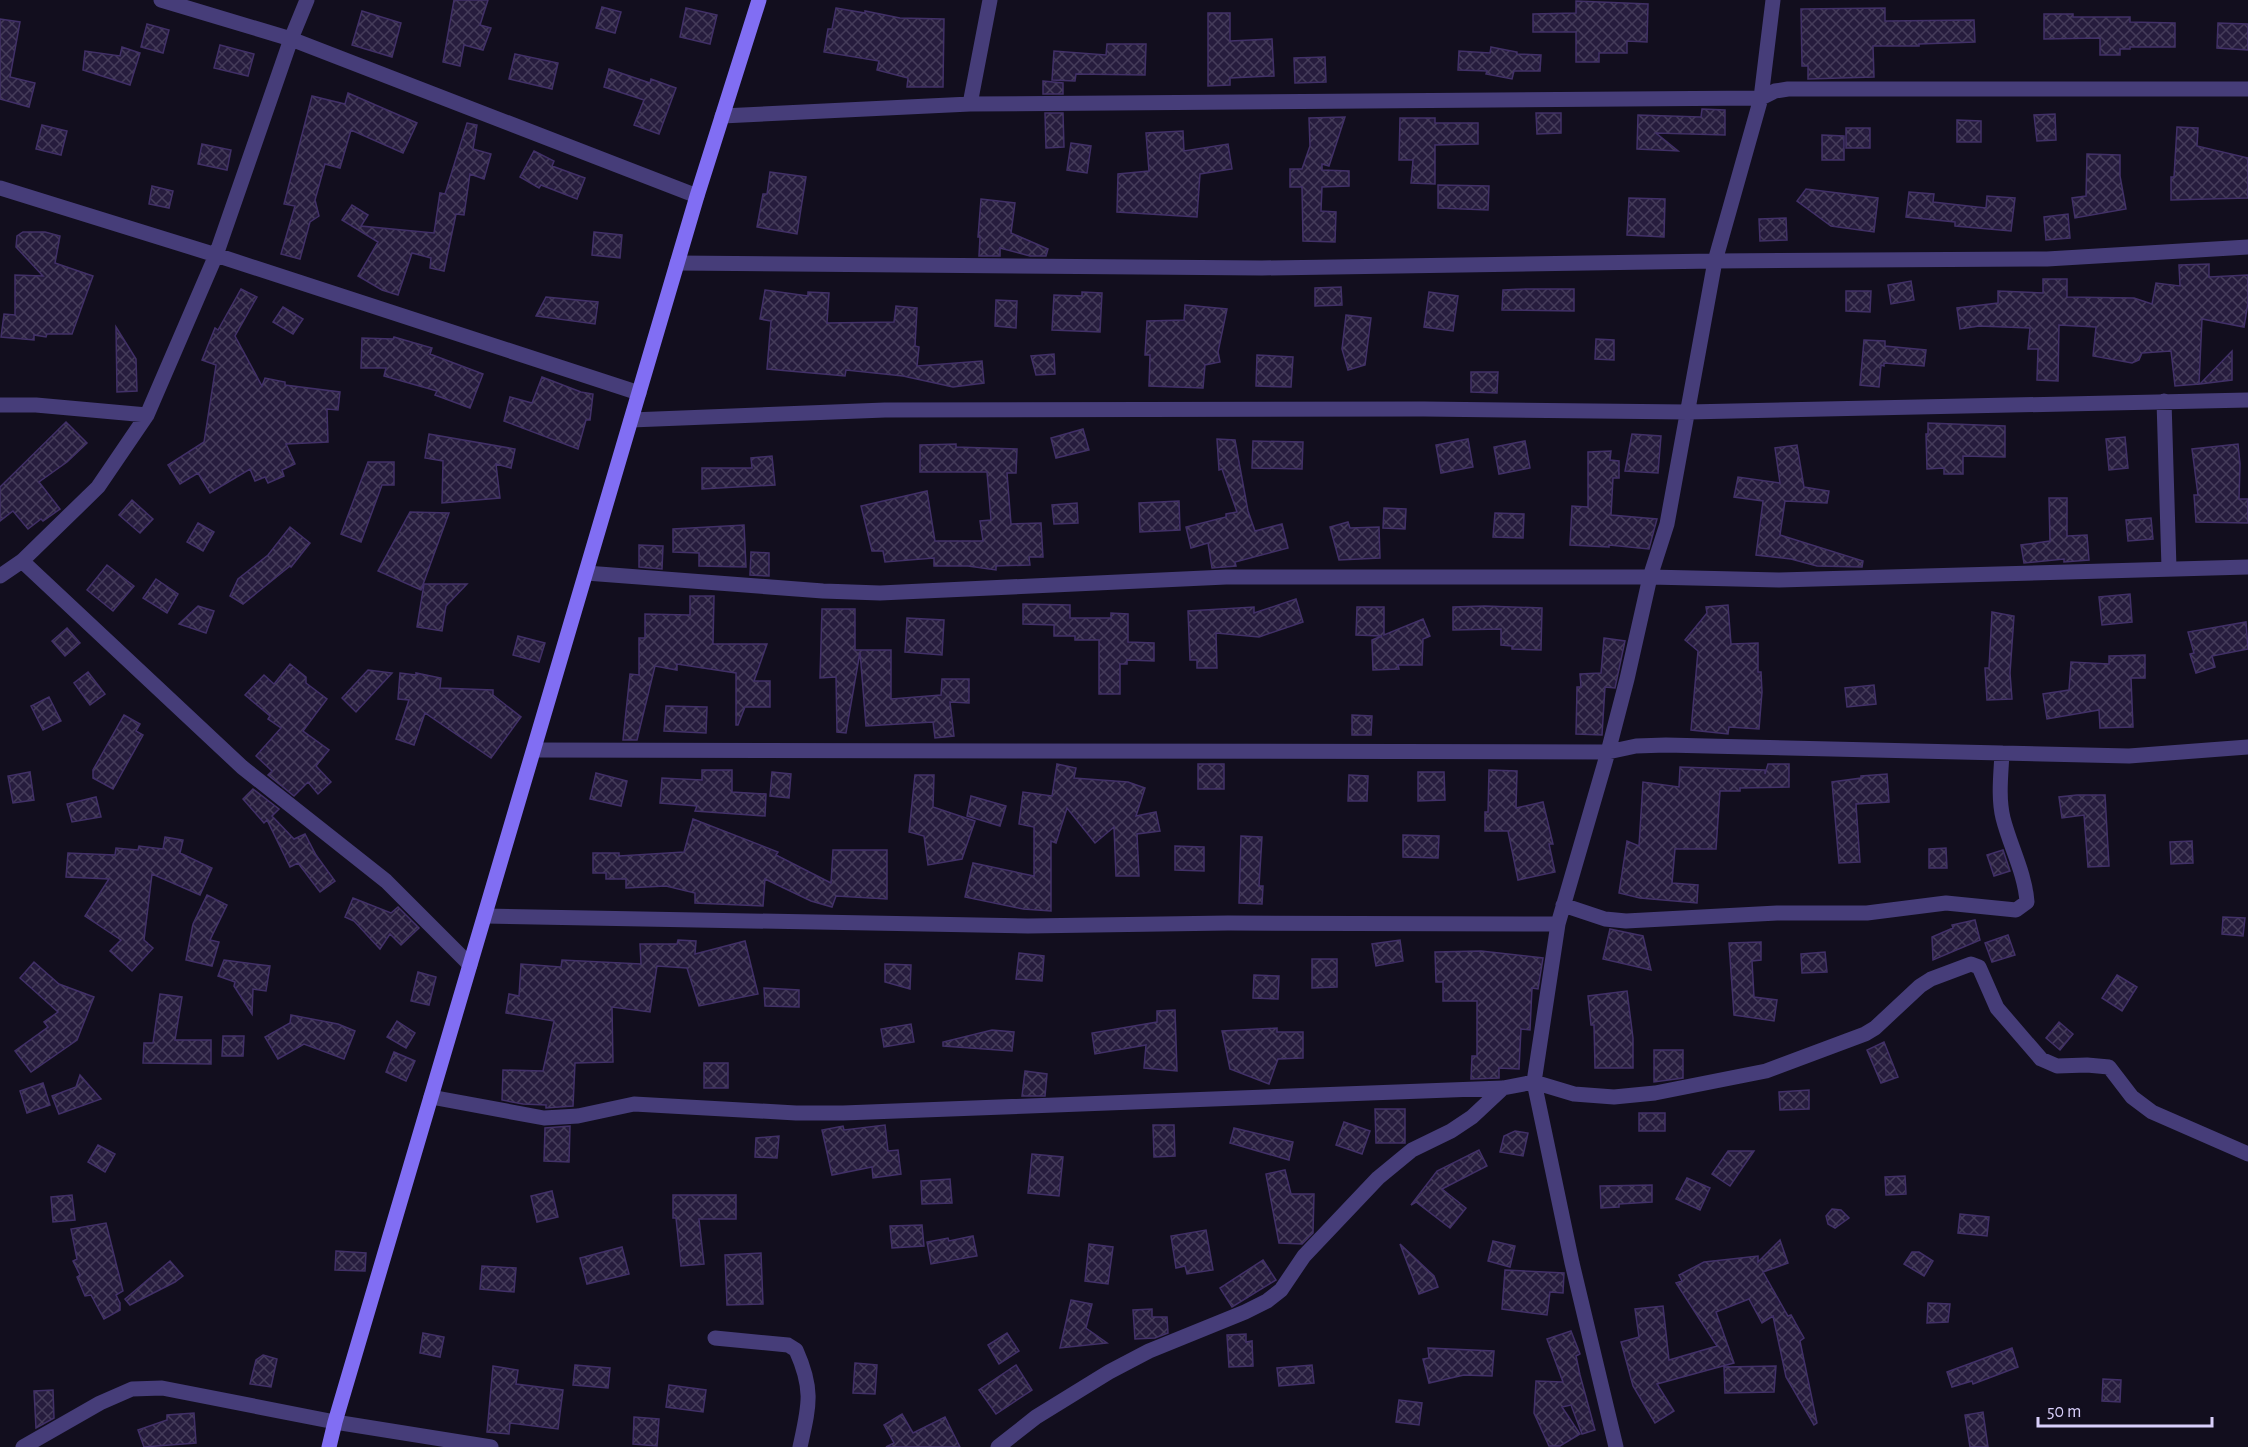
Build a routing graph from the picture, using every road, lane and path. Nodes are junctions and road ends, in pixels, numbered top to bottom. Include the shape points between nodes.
1 (161, 0) edge
2 (308, 0) edge
3 (759, 0) edge
4 (990, 0) edge
5 (1773, 0) edge
6 (291, 39) junction
7 (2248, 89) edge
8 (1761, 98) junction
9 (970, 104) junction
10 (722, 116) junction
11 (0, 188) edge
12 (697, 196) junction
13 (2248, 247) edge
14 (216, 255) junction
15 (1715, 261) junction
16 (677, 263) junction
17 (639, 393) junction
18 (2248, 400) edge
19 (2164, 401) junction
20 (0, 405) edge
21 (1688, 412) junction
22 (147, 415) junction
23 (631, 420) junction
24 (22, 561) junction
25 (2248, 567) edge
26 (2169, 568) junction
27 (586, 573) junction
28 (0, 576) edge
29 (1650, 577) junction
30 (2248, 747) edge
31 (534, 750) junction
32 (1608, 752) junction
33 (2002, 753) junction
34 (1563, 906) junction
35 (485, 916) junction
36 (1558, 924) junction
37 (470, 964) junction
38 (1534, 1082) junction
39 (1503, 1088) junction
40 (431, 1097) junction
41 (2248, 1154) edge
42 (715, 1338) dead end
43 (335, 1422) junction
44 (23, 1447) edge
45 (329, 1447) edge
46 (491, 1447) edge
47 (801, 1447) edge
48 (998, 1447) edge
49 (1616, 1447) edge

1 - 6 street
2 - 6 street
3 - 10 street
4 - 9 street
5 - 8 street
6 - 12 street
6 - 14 street
7 - 8 street via 1788,89
8 - 9 street
8 - 15 street
9 - 10 street
10 - 12 street
11 - 14 street
12 - 16 street
13 - 15 street via 2047,259
14 - 17 street
14 - 22 street
15 - 16 street via 1262,268
15 - 21 street
16 - 17 street
17 - 23 street
18 - 19 street
19 - 21 street
19 - 26 street
20 - 22 street
21 - 23 street via 885,410
21 - 29 street via 1667,524
22 - 24 street via 98,487
23 - 27 street
24 - 28 street
24 - 37 street via 242,767 386,881
25 - 26 street
26 - 29 street via 1848,579
27 - 29 street via 880,593 1226,577
27 - 31 street
29 - 32 street
30 - 33 street via 2129,756
31 - 32 street
31 - 35 street
32 - 33 street via 1666,744
32 - 34 street
33 - 34 street via 2003,816 2026,888 2026,902 2016,910 1946,903 1883,912 1626,921
34 - 36 street
35 - 36 street via 1028,926
35 - 37 street
36 - 38 street
37 - 40 street
38 - 39 street
38 - 41 street via 1574,1094 1614,1097 1655,1094 1766,1071 1875,1029 1920,986 1971,964 1979,967 1997,1008 2041,1059 2057,1066 2109,1067 2132,1097 2152,1112
38 - 49 street
39 - 40 street via 843,1113 634,1104 578,1116 544,1118
39 - 48 street via 1472,1117 1412,1150 1378,1178 1305,1256 1281,1290 1267,1301 1109,1372
40 - 43 street
42 - 47 street via 788,1345 796,1350 809,1384 810,1399
43 - 44 street via 162,1388 132,1389 99,1403
43 - 45 street
43 - 46 street

